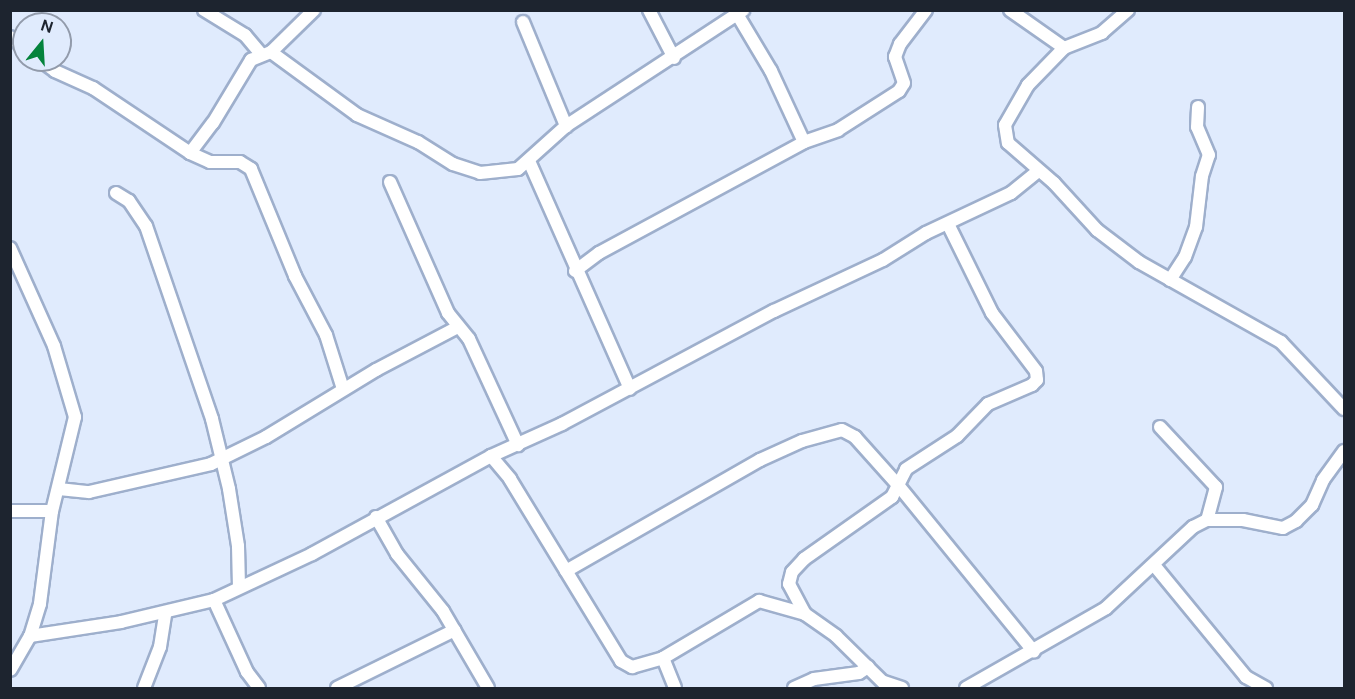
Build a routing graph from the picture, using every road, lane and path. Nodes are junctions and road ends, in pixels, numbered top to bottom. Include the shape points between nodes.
1 (204, 10) edge
2 (314, 10) edge
3 (649, 10) edge
4 (926, 10) edge
5 (1010, 10) edge
6 (1128, 10) edge
7 (740, 12) edge
8 (523, 22) dead end
9 (1064, 48) junction
10 (266, 53) junction
11 (674, 58) junction
12 (57, 72) edge
13 (1198, 107) dead end
14 (566, 126) junction
15 (804, 142) junction
16 (190, 153) junction
17 (529, 161) junction
18 (1038, 171) junction
19 (390, 182) dead end
20 (116, 193) dead end
21 (948, 224) junction
22 (10, 248) edge
23 (575, 271) junction
24 (1170, 280) junction
25 (458, 327) junction
26 (343, 389) junction
27 (630, 389) junction
28 (1344, 409) edge
29 (1160, 427) dead end
30 (518, 445) junction
31 (1344, 451) edge
32 (491, 456) junction
33 (223, 457) junction
34 (898, 485) junction
35 (59, 489) junction
36 (10, 511) edge
37 (52, 511) junction
38 (376, 517) junction
39 (1207, 520) junction
40 (1154, 565) junction
41 (566, 571) junction
42 (238, 586) junction
43 (214, 600) junction
44 (165, 614) junction
45 (805, 614) junction
46 (455, 630) junction
47 (30, 636) junction
48 (1034, 652) junction
49 (663, 658) junction
50 (868, 667) junction
51 (10, 670) edge
52 (886, 685) edge
53 (144, 688) edge
54 (259, 688) edge
55 (337, 688) edge
56 (488, 688) edge
57 (675, 688) edge
58 (794, 688) edge
59 (902, 688) edge
60 (966, 688) edge
61 (1266, 688) edge

1 - 10 street
2 - 10 street
3 - 11 street
4 - 15 street via 895,57 904,83 899,91 838,130
5 - 9 street
6 - 9 street via 1102,33
7 - 11 street
7 - 15 street
8 - 14 street
9 - 18 street via 1028,85 1005,125 1008,143
10 - 16 street via 251,60
10 - 17 street via 357,115 418,142 453,164 480,173 519,169
11 - 14 street
12 - 16 street via 93,88
13 - 24 street via 1197,127 1209,155 1202,176 1196,227 1185,257
14 - 17 street
15 - 23 street via 609,248
16 - 26 street via 210,162 240,162 251,168 295,276 326,335
17 - 23 street
18 - 21 street via 1011,193
18 - 24 street via 1097,230
19 - 25 street via 395,201
20 - 33 street via 129,201 146,226
21 - 27 street
21 - 34 street via 992,313 1036,371 1037,380 1032,386 988,405 957,436 906,469
22 - 35 street via 54,346 73,404 73,431
23 - 27 street
24 - 28 street via 1274,337
25 - 26 street
25 - 30 street via 470,339
26 - 33 street via 266,437
27 - 30 street
29 - 39 street via 1216,487
30 - 32 street
31 - 39 street via 1323,480 1312,505 1283,528 1243,520
32 - 38 street
32 - 41 street via 510,479
33 - 35 street via 211,464 89,492
33 - 42 street via 238,546
34 - 41 street via 855,437 842,430 829,433 760,460
34 - 45 street via 892,497 804,559 792,572 789,584
34 - 48 street
35 - 37 street
36 - 37 street
37 - 47 street via 40,604
38 - 42 street via 312,554
38 - 46 street via 397,554
39 - 40 street via 1193,527
40 - 48 street via 1107,608
40 - 61 street via 1245,677
41 - 49 street via 621,661 632,668
42 - 43 street
43 - 44 street
43 - 54 street via 247,672
44 - 47 street
44 - 53 street via 160,647
45 - 49 street via 759,601
45 - 50 street
46 - 55 street
46 - 56 street
47 - 51 street
48 - 60 street
49 - 57 street
50 - 52 street
50 - 58 street via 859,673 814,679
52 - 59 street

